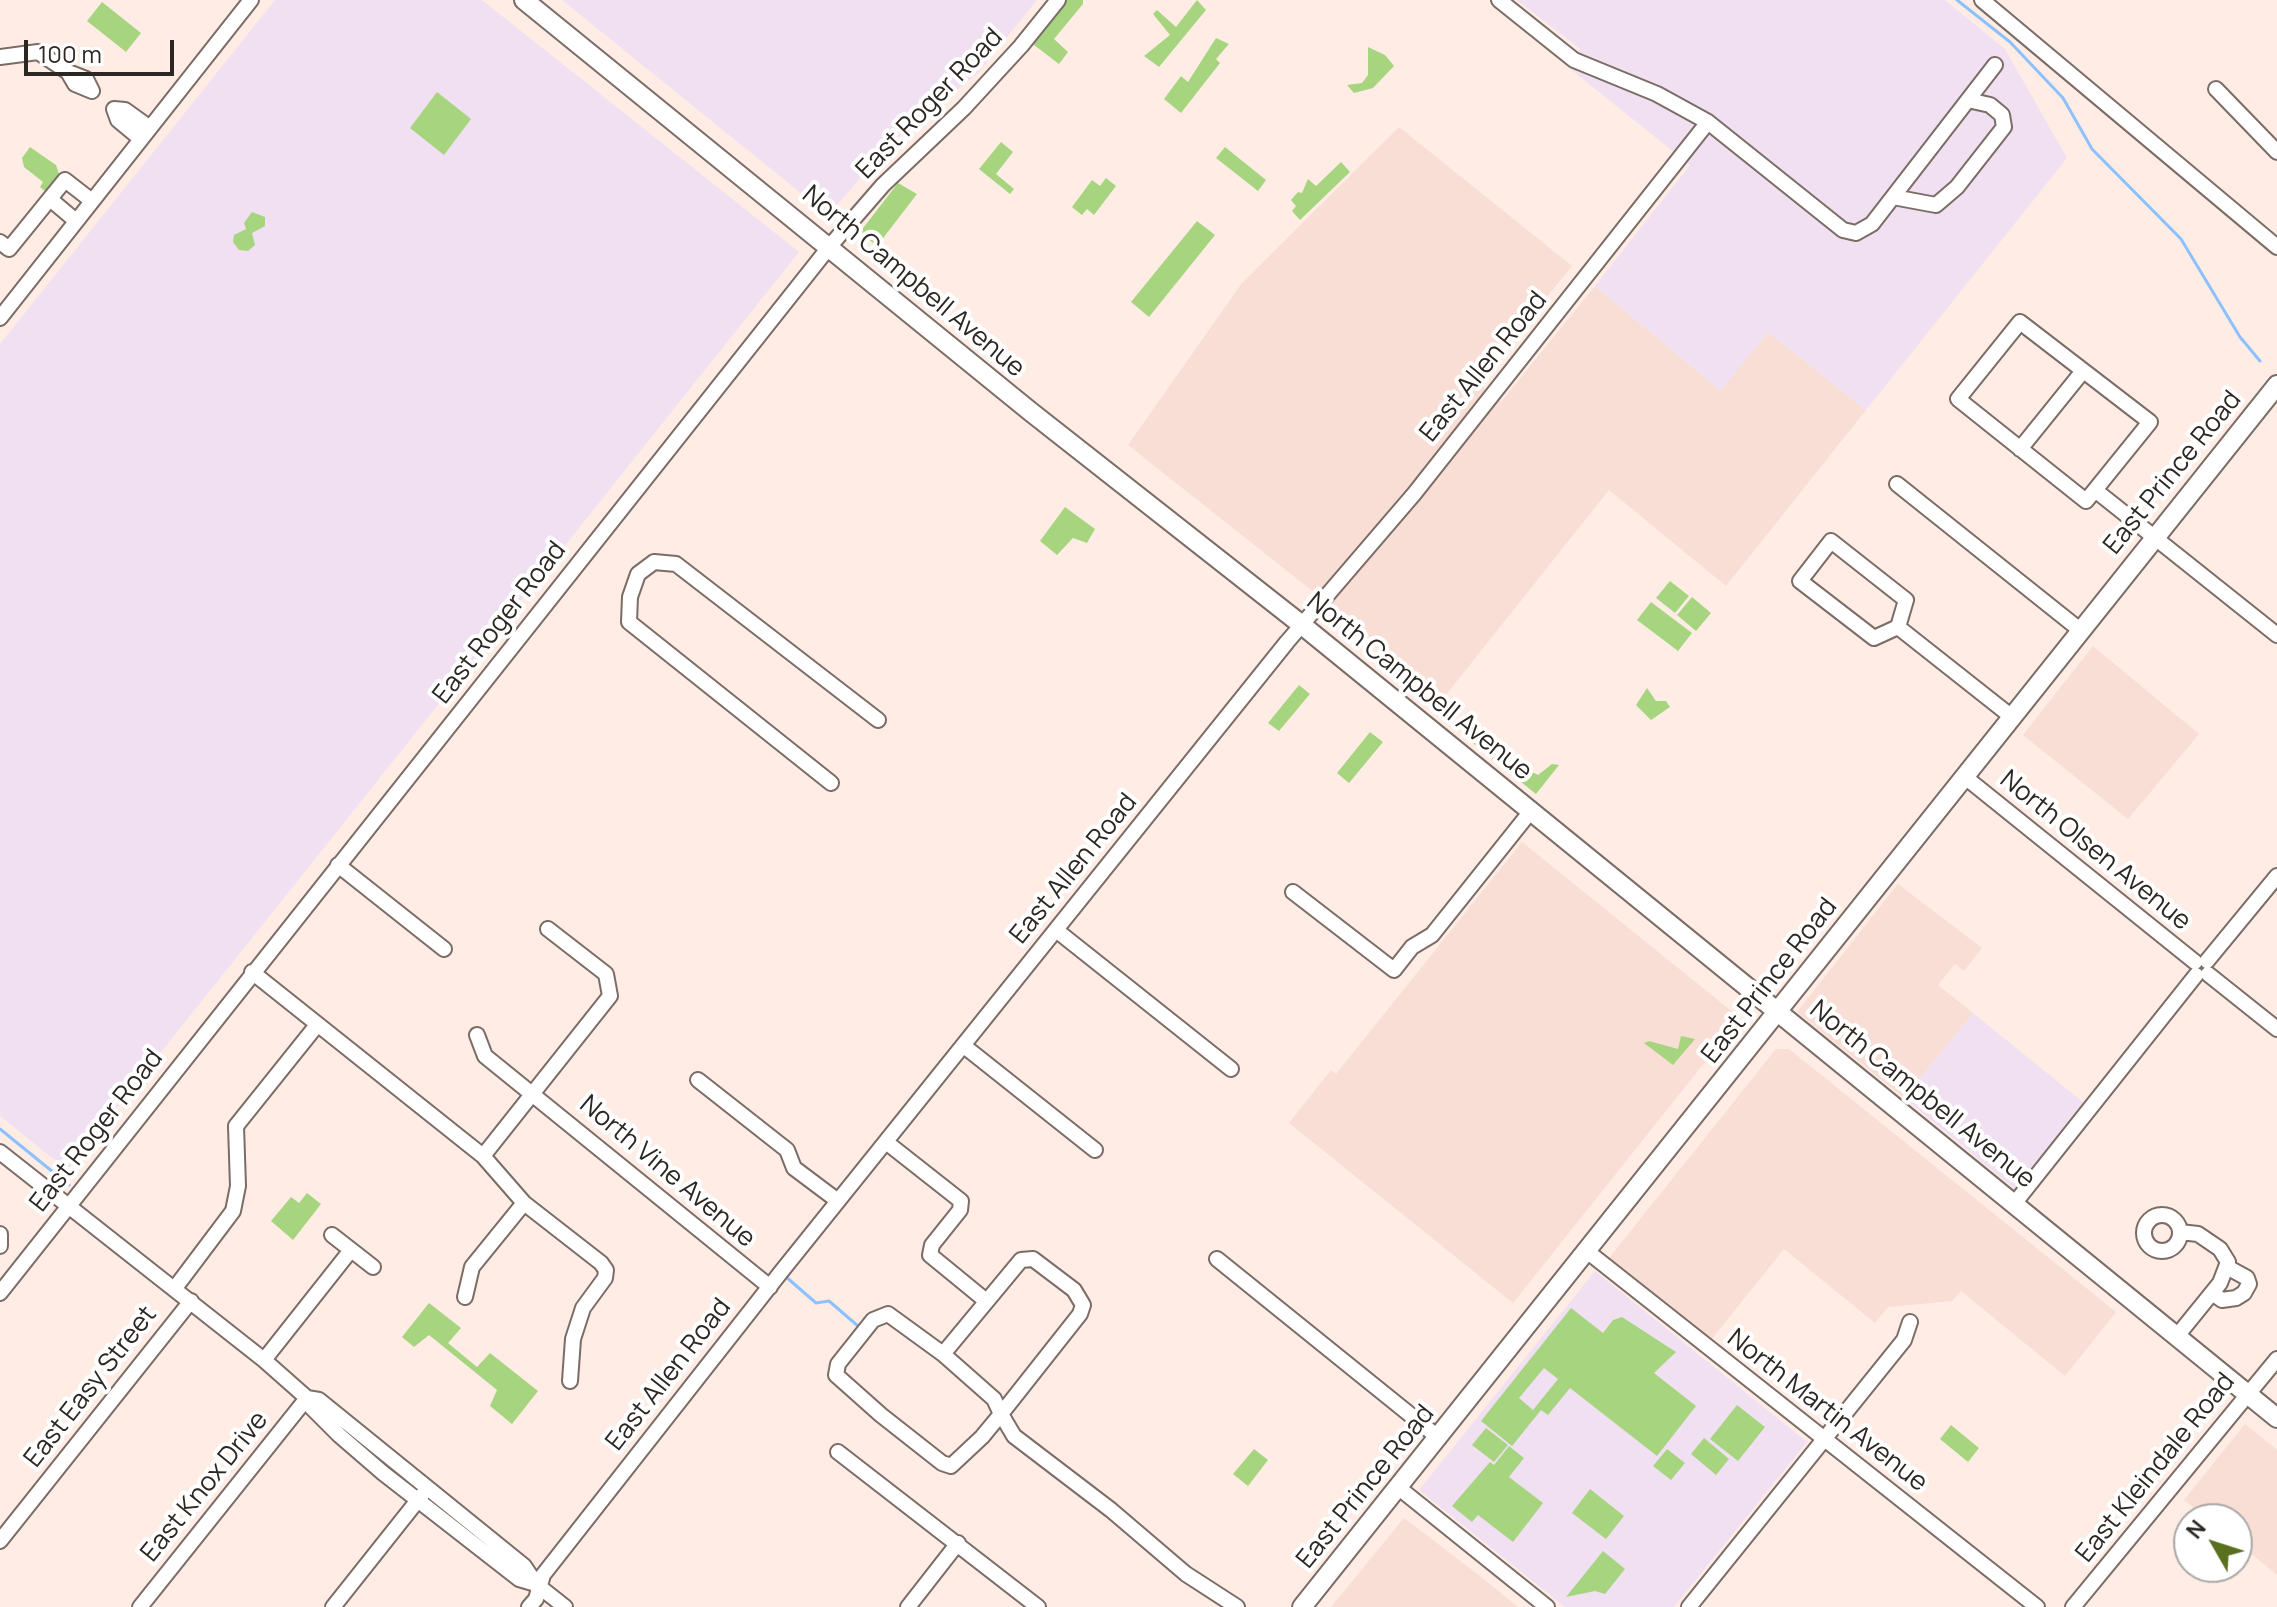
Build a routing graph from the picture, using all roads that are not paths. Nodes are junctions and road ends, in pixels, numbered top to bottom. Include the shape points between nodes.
1 (251, 0) edge
2 (524, 0) edge
3 (1058, 0) edge
4 (1499, 0) edge
5 (1982, 0) edge
6 (0, 57) edge
7 (1995, 65) dead end
8 (2216, 89) dead end
9 (1968, 100) junction
10 (1708, 122) junction
11 (145, 134) junction
12 (2277, 152) edge
13 (1893, 197) junction
14 (50, 199) junction
15 (92, 201) junction
16 (76, 221) junction
17 (0, 242) edge
18 (830, 246) junction
19 (2277, 247) edge
20 (0, 318) edge
21 (2083, 371) junction
22 (2277, 385) edge
23 (2020, 449) junction
24 (1897, 484) dead end
25 (2095, 490) junction
26 (2155, 536) junction
27 (1349, 568) dead end
28 (1277, 605) junction
29 (1302, 625) junction
30 (1898, 627) junction
31 (2080, 630) junction
32 (2277, 635) edge
33 (2012, 717) junction
34 (878, 720) dead end
35 (1965, 777) junction
36 (831, 783) dead end
37 (1531, 811) junction
38 (338, 865) junction
39 (2277, 876) edge
40 (1293, 892) dead end
41 (548, 929) dead end
42 (1056, 930) junction
43 (444, 949) dead end
44 (2202, 968) junction
45 (252, 972) junction
46 (1778, 1012) junction
47 (317, 1025) junction
48 (2277, 1029) edge
49 (477, 1035) dead end
50 (964, 1046) junction
51 (1231, 1069) dead end
52 (698, 1080) dead end
53 (534, 1093) junction
54 (886, 1142) junction
55 (1095, 1150) dead end
56 (0, 1152) edge
57 (483, 1156) junction
58 (838, 1201) junction
59 (524, 1203) junction
60 (2014, 1204) junction
61 (70, 1206) junction
62 (2180, 1232) dead end
63 (0, 1234) edge
64 (332, 1235) dead end
65 (0, 1246) edge
66 (351, 1250) junction
67 (1588, 1252) junction
68 (1217, 1259) dead end
69 (373, 1267) dead end
70 (2227, 1267) junction
71 (770, 1287) junction
72 (175, 1288) junction
73 (0, 1293) edge
74 (2212, 1293) junction
75 (465, 1297) dead end
76 (985, 1300) junction
77 (191, 1301) junction
78 (1910, 1322) dead end
79 (2180, 1339) junction
80 (943, 1354) junction
81 (2277, 1359) edge
82 (264, 1360) junction
83 (570, 1381) dead end
84 (2248, 1394) junction
85 (307, 1398) junction
86 (1001, 1414) junction
87 (2277, 1418) edge
88 (1439, 1438) junction
89 (1823, 1440) junction
90 (838, 1452) dead end
91 (1399, 1488) junction
92 (423, 1494) junction
93 (0, 1541) edge
94 (958, 1543) junction
95 (538, 1585) junction
96 (140, 1607) edge
97 (333, 1607) edge
98 (529, 1607) edge
99 (565, 1607) edge
100 (908, 1607) edge
101 (1038, 1607) edge
102 (1237, 1607) edge
103 (1302, 1607) edge
104 (1547, 1607) edge
105 (1689, 1607) edge
106 (2037, 1607) edge
107 (2073, 1607) edge

1 - 11 street
2 - 18 main road, North Campbell Avenue
3 - 18 street, East Roger Road via 964,108 883,185
4 - 10 street via 1574,60
5 - 19 street
6 - 11 street via 38,52 114,109 118,120
7 - 9 street
8 - 12 street
9 - 13 street
9 - 13 street via 1990,105 2002,115 2004,127 1957,187 1936,205
10 - 13 street via 1843,230 1856,233 1872,224
10 - 29 street, East Allen Road via 1414,494
11 - 15 street
14 - 15 street via 65,180
14 - 16 street
14 - 17 street via 9,249
15 - 16 street
16 - 20 street
18 - 28 main road, North Campbell Avenue
18 - 38 street, East Roger Road
21 - 23 street
21 - 23 street via 2020,322 1958,399
21 - 25 street via 2150,422
22 - 26 main road, East Prince Road
23 - 25 street via 2086,501
24 - 31 street
25 - 26 street
26 - 31 main road, East Prince Road
26 - 32 street
27 - 28 street via 1334,575 1304,610
28 - 29 main road, North Campbell Avenue
29 - 37 main road, North Campbell Avenue
29 - 42 street, East Allen Road
30 - 30 street via 1906,600 1831,541 1800,581 1874,638
30 - 33 street
31 - 33 main road, East Prince Road
33 - 35 main road, East Prince Road
34 - 36 street via 676,564 654,562 638,574 629,622
35 - 44 street, North Olsen Avenue
35 - 46 main road, East Prince Road
37 - 40 street via 1432,935 1412,947 1394,970
37 - 46 main road, North Campbell Avenue
38 - 43 street
38 - 45 street, East Roger Road
39 - 44 street
41 - 53 street via 606,974 610,996
42 - 50 street, East Allen Road
42 - 51 street
44 - 48 street, North Olsen Avenue
44 - 60 street
45 - 47 street
45 - 61 street, East Roger Road
46 - 60 main road, North Campbell Avenue
46 - 67 main road, East Prince Road
47 - 57 street
47 - 72 street via 236,1126 238,1186 233,1211
49 - 53 street, North Vine Avenue via 485,1056
50 - 54 street, East Allen Road
50 - 55 street
52 - 58 street via 787,1150 794,1168
53 - 57 street
53 - 71 street, North Vine Avenue
54 - 58 street, East Allen Road
54 - 76 street via 961,1201 930,1255
56 - 61 street
57 - 59 street
58 - 71 street, East Allen Road
59 - 75 street via 472,1267
59 - 83 street via 606,1270 578,1322
60 - 79 main road, North Campbell Avenue
61 - 72 street
61 - 73 street, East Roger Road
62 - 70 street via 2198,1234 2220,1249
63 - 65 street
64 - 66 street
66 - 69 street
66 - 82 street
67 - 88 main road, East Prince Road
67 - 89 street, North Martin Avenue
68 - 88 street
70 - 74 street
70 - 74 street via 2247,1278 2244,1293 2222,1300
71 - 95 street, East Allen Road
72 - 77 street
74 - 79 street via 2211,1307
76 - 80 street
76 - 86 street via 1014,1265 1027,1258 1074,1290 1083,1305
77 - 82 street
77 - 93 street, East Easy Street
78 - 89 street via 1904,1340
79 - 84 main road, North Campbell Avenue
80 - 86 street via 994,1399
80 - 86 street via 882,1314 838,1364 836,1375 946,1465 963,1459
81 - 84 street, East Kleindale Road
82 - 85 street
84 - 87 main road, North Campbell Avenue
84 - 107 street, East Kleindale Road
85 - 92 street via 319,1400
85 - 96 street, East Knox Drive
86 - 102 street via 1014,1436 1186,1574
88 - 91 main road, East Prince Road
89 - 105 street
89 - 106 street, North Martin Avenue
90 - 94 street
91 - 103 main road, East Prince Road
91 - 104 street
92 - 95 street via 524,1566
92 - 97 street
94 - 100 street
94 - 101 street
95 - 98 street, East Allen Road
95 - 99 street

